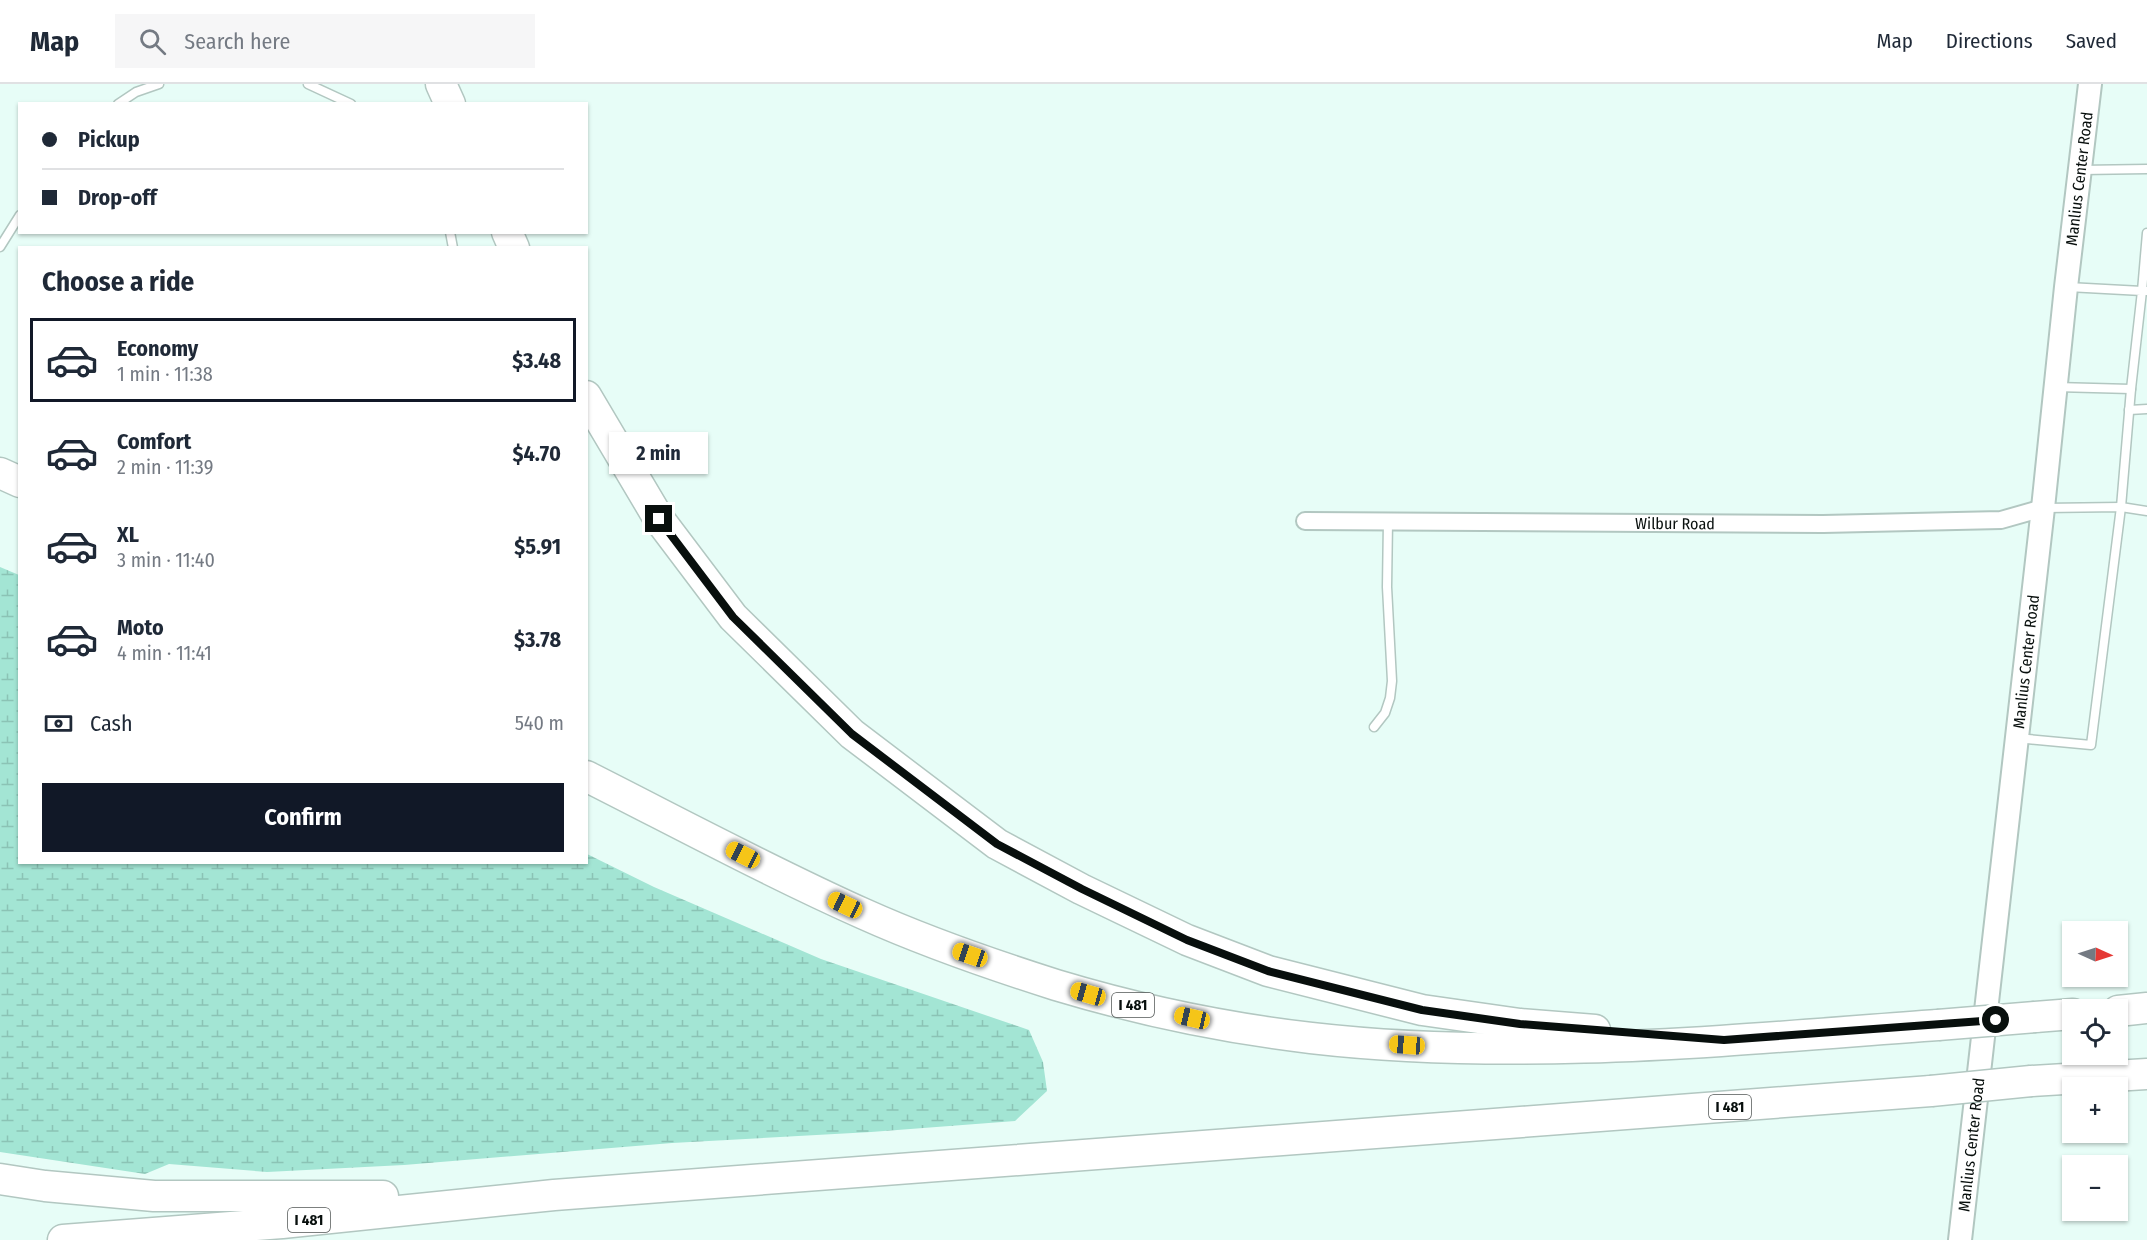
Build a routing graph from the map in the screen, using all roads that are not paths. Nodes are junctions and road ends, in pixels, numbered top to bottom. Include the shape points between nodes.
1 (159, 84) edge
2 (308, 84) edge
3 (441, 84) edge
4 (2090, 84) edge
5 (121, 102) edge
6 (347, 102) edge
7 (449, 102) edge
8 (2147, 169) edge
9 (2080, 170) junction
10 (18, 218) edge
11 (2147, 233) edge
12 (0, 247) edge
13 (2066, 287) junction
14 (2144, 291) edge
15 (2055, 387) junction
16 (2131, 389) junction
17 (588, 399) edge
18 (2147, 409) edge
19 (2129, 410) junction
20 (0, 473) edge
21 (18, 481) edge
22 (2121, 507) junction
23 (2043, 508) junction
24 (2147, 511) edge
25 (1305, 521) dead end
26 (1388, 521) junction
27 (1374, 727) dead end
28 (2017, 738) junction
29 (588, 777) edge
30 (2147, 1008) edge
31 (2128, 1010) edge
32 (2062, 1015) edge
33 (1724, 1040) junction
34 (2147, 1074) edge
35 (0, 1179) edge
36 (554, 1195) junction
37 (63, 1240) edge
38 (1960, 1240) edge

1 - 5 lane
2 - 6 lane
3 - 7 highway
4 - 9 main road, Manlius Center Road
8 - 9 lane
9 - 13 main road, Manlius Center Road
10 - 12 lane
11 - 14 lane
13 - 14 lane
13 - 15 main road, Manlius Center Road
14 - 16 lane
15 - 16 lane
15 - 23 main road, Manlius Center Road
16 - 19 lane
17 - 33 highway via 659,519 733,617 852,734 997,844 1187,940 1268,971 1422,1010 1520,1024
18 - 19 lane
19 - 22 lane
20 - 21 highway
22 - 23 lane
22 - 24 lane
22 - 28 lane via 2091,745
23 - 26 street, Wilbur Road via 2001,520 1823,524
23 - 28 main road, Manlius Center Road
25 - 26 street, Wilbur Road
26 - 27 lane via 1392,681 1385,712
28 - 38 main road, Manlius Center Road
29 - 33 highway, I 481 via 866,915 1053,984 1102,998 1215,1023 1312,1038 1419,1046 1596,1047
30 - 31 highway
32 - 33 highway, I 481, bridge
34 - 36 highway, I 481, bridge
35 - 36 highway via 154,1196
36 - 37 highway, I 481 via 282,1223

